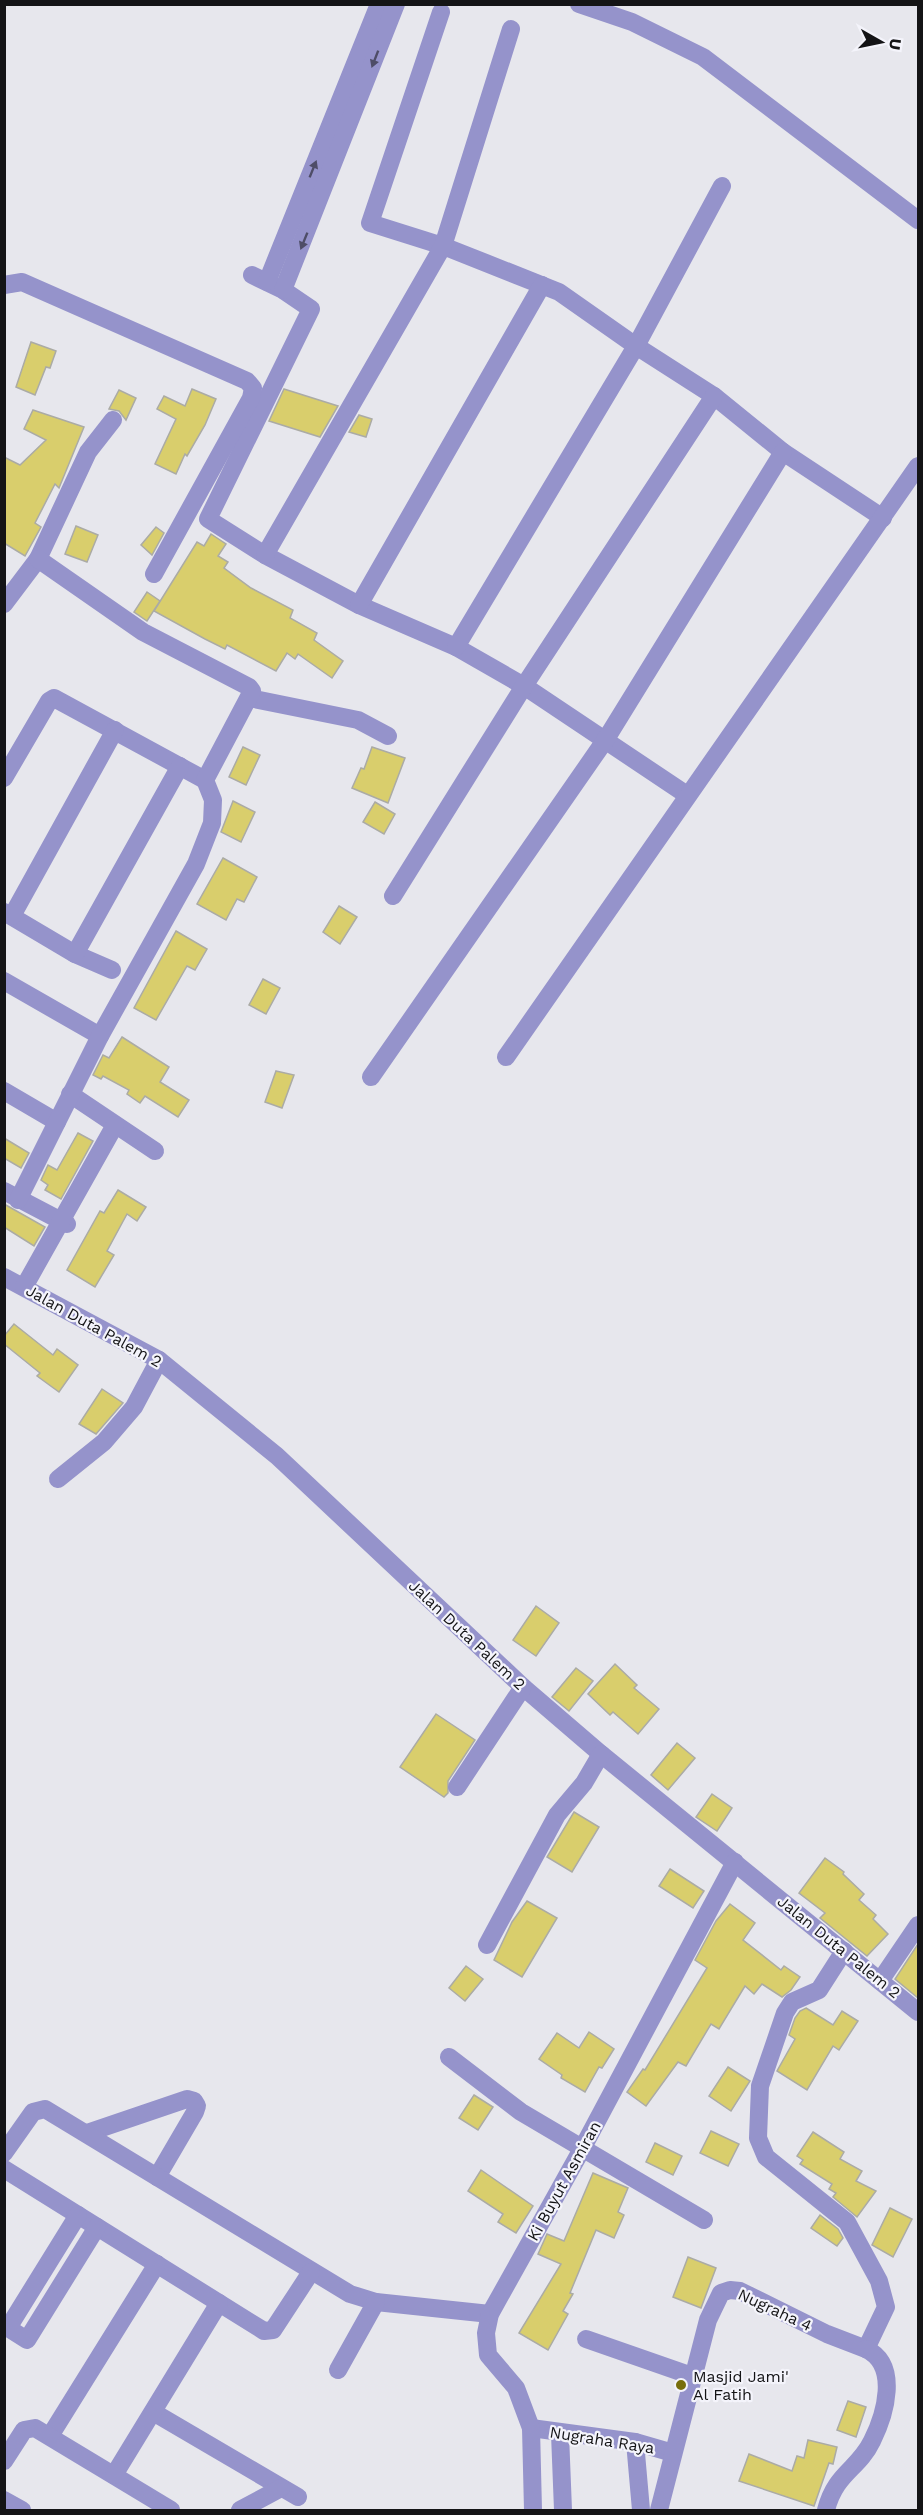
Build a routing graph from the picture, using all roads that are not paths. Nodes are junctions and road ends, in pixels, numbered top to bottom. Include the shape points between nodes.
1 (379, 4) edge
2 (396, 4) edge
3 (579, 4) edge
4 (441, 12) dead end
5 (511, 29) dead end
6 (722, 186) dead end
7 (918, 220) edge
8 (443, 246) junction
9 (268, 282) junction
10 (4, 285) edge
11 (542, 285) junction
12 (636, 346) junction
13 (714, 396) junction
14 (113, 420) dead end
15 (783, 452) junction
16 (918, 466) edge
17 (883, 518) junction
18 (265, 555) junction
19 (38, 560) junction
20 (154, 574) dead end
21 (4, 604) edge
22 (359, 605) junction
23 (456, 646) junction
24 (524, 686) junction
25 (249, 698) junction
26 (115, 730) junction
27 (388, 735) dead end
28 (606, 739) junction
29 (180, 766) junction
30 (4, 778) edge
31 (204, 780) junction
32 (687, 795) junction
33 (393, 896) dead end
34 (8, 914) edge
35 (75, 954) junction
36 (112, 970) dead end
37 (4, 981) edge
38 (100, 1036) junction
39 (506, 1057) dead end
40 (371, 1077) dead end
41 (4, 1091) edge
42 (70, 1094) junction
43 (57, 1122) junction
44 (115, 1125) junction
45 (155, 1151) dead end
46 (11, 1195) edge
47 (65, 1222) junction
48 (4, 1277) edge
49 (24, 1287) junction
50 (159, 1360) junction
51 (58, 1479) dead end
52 (523, 1687) junction
53 (601, 1754) junction
54 (457, 1787) dead end
55 (735, 1862) junction
56 (918, 1925) edge
57 (487, 1945) dead end
58 (844, 1951) junction
59 (880, 1981) junction
60 (918, 2012) edge
61 (449, 2057) dead end
62 (87, 2133) junction
63 (582, 2149) junction
64 (4, 2153) edge
65 (4, 2169) edge
66 (158, 2177) junction
67 (78, 2215) junction
68 (704, 2220) dead end
69 (97, 2227) junction
70 (157, 2264) junction
71 (311, 2272) junction
72 (376, 2302) junction
73 (219, 2303) junction
74 (490, 2314) junction
75 (586, 2339) dead end
76 (868, 2346) junction
77 (338, 2370) dead end
78 (695, 2376) junction
79 (153, 2412) junction
80 (531, 2428) junction
81 (560, 2434) junction
82 (50, 2436) junction
83 (635, 2442) junction
84 (673, 2453) junction
85 (4, 2462) edge
86 (114, 2475) junction
87 (281, 2488) junction
88 (298, 2497) dead end
89 (4, 2500) edge
90 (22, 2511) edge
91 (171, 2511) edge
92 (240, 2511) edge
93 (533, 2511) edge
94 (563, 2511) edge
95 (641, 2511) edge
96 (659, 2511) edge
97 (826, 2511) edge

9 -> 1 street
2 -> 9 street
3 - 7 street via 632,22 703,57
4 - 8 street via 370,223
5 - 8 street
6 - 12 street
8 - 11 street
8 - 18 street
9 - 18 street via 311,309 208,519
10 - 20 street via 22,282 247,381 253,388
11 - 12 street via 559,292
11 - 22 street
12 - 13 street
12 - 23 street
13 - 15 street
13 - 24 street
14 - 19 street via 88,452
15 - 17 street
15 - 28 street
16 - 17 street
17 - 32 street
18 - 22 street
19 - 21 street
19 - 25 street via 143,632 249,687
22 - 23 street
23 - 24 street
24 - 28 street
24 - 33 street
25 - 27 street via 358,720
25 - 31 street
26 - 29 street
26 - 30 street via 54,698
26 - 34 street
28 - 32 street
28 - 40 street
29 - 31 street
29 - 35 street
31 - 38 street via 213,800 206,842
32 - 39 street
34 - 35 street
35 - 36 street
37 - 38 street
38 - 42 street
41 - 43 street
42 - 43 street
42 - 44 street
43 - 46 street
44 - 45 street
44 - 47 street
46 - 47 street
47 - 49 street
48 - 49 street, Jalan Duta Palem 2
49 - 50 street, Jalan Duta Palem 2
50 - 51 street via 134,1407 104,1442
50 - 52 street, Jalan Duta Palem 2 via 277,1456
52 - 53 street, Jalan Duta Palem 2
52 - 54 street
53 - 55 street, Jalan Duta Palem 2
53 - 57 street via 584,1783 557,1815
55 - 58 street, Jalan Duta Palem 2
55 - 63 street, Ki Buyut Asmiran
56 - 59 street
58 - 59 street, Jalan Duta Palem 2
58 - 76 street via 819,1989 792,2002 785,2013 760,2086 758,2138 766,2157 840,2216 853,2232 884,2294 886,2307
59 - 60 street, Jalan Duta Palem 2
61 - 63 street via 521,2112
62 - 64 street via 52,2111 40,2109 33,2112
62 - 66 street
62 - 66 street via 187,2099 194,2101 195,2112
63 - 68 street
63 - 74 street, Ki Buyut Asmiran
65 - 67 street
66 - 71 street
67 - 69 street
67 - 69 street via 8,2328 27,2340
69 - 70 street
70 - 73 street
70 - 82 street
71 - 72 street via 350,2294
71 - 73 street via 273,2330
72 - 74 street
72 - 77 street
73 - 79 street
74 - 80 street, Ki Buyut Asmiran via 486,2333 489,2355 516,2388
75 - 78 street
76 - 78 street, Nugraha 4 via 827,2334 740,2291 730,2290 721,2293 712,2306
76 - 97 street via 884,2367 884,2414 872,2444 835,2485
78 - 84 street, Nugraha 4
79 - 86 street
79 - 87 street
80 - 81 street, Nugraha Raya
80 - 93 street, Ki Buyut Asmiran
81 - 83 street, Nugraha Raya
81 - 94 street
82 - 85 street via 26,2428
82 - 86 street
83 - 84 street, Nugraha Raya
83 - 95 street
84 - 96 street, Nugraha 4
86 - 91 street
87 - 88 street
87 - 92 street
89 - 90 street

